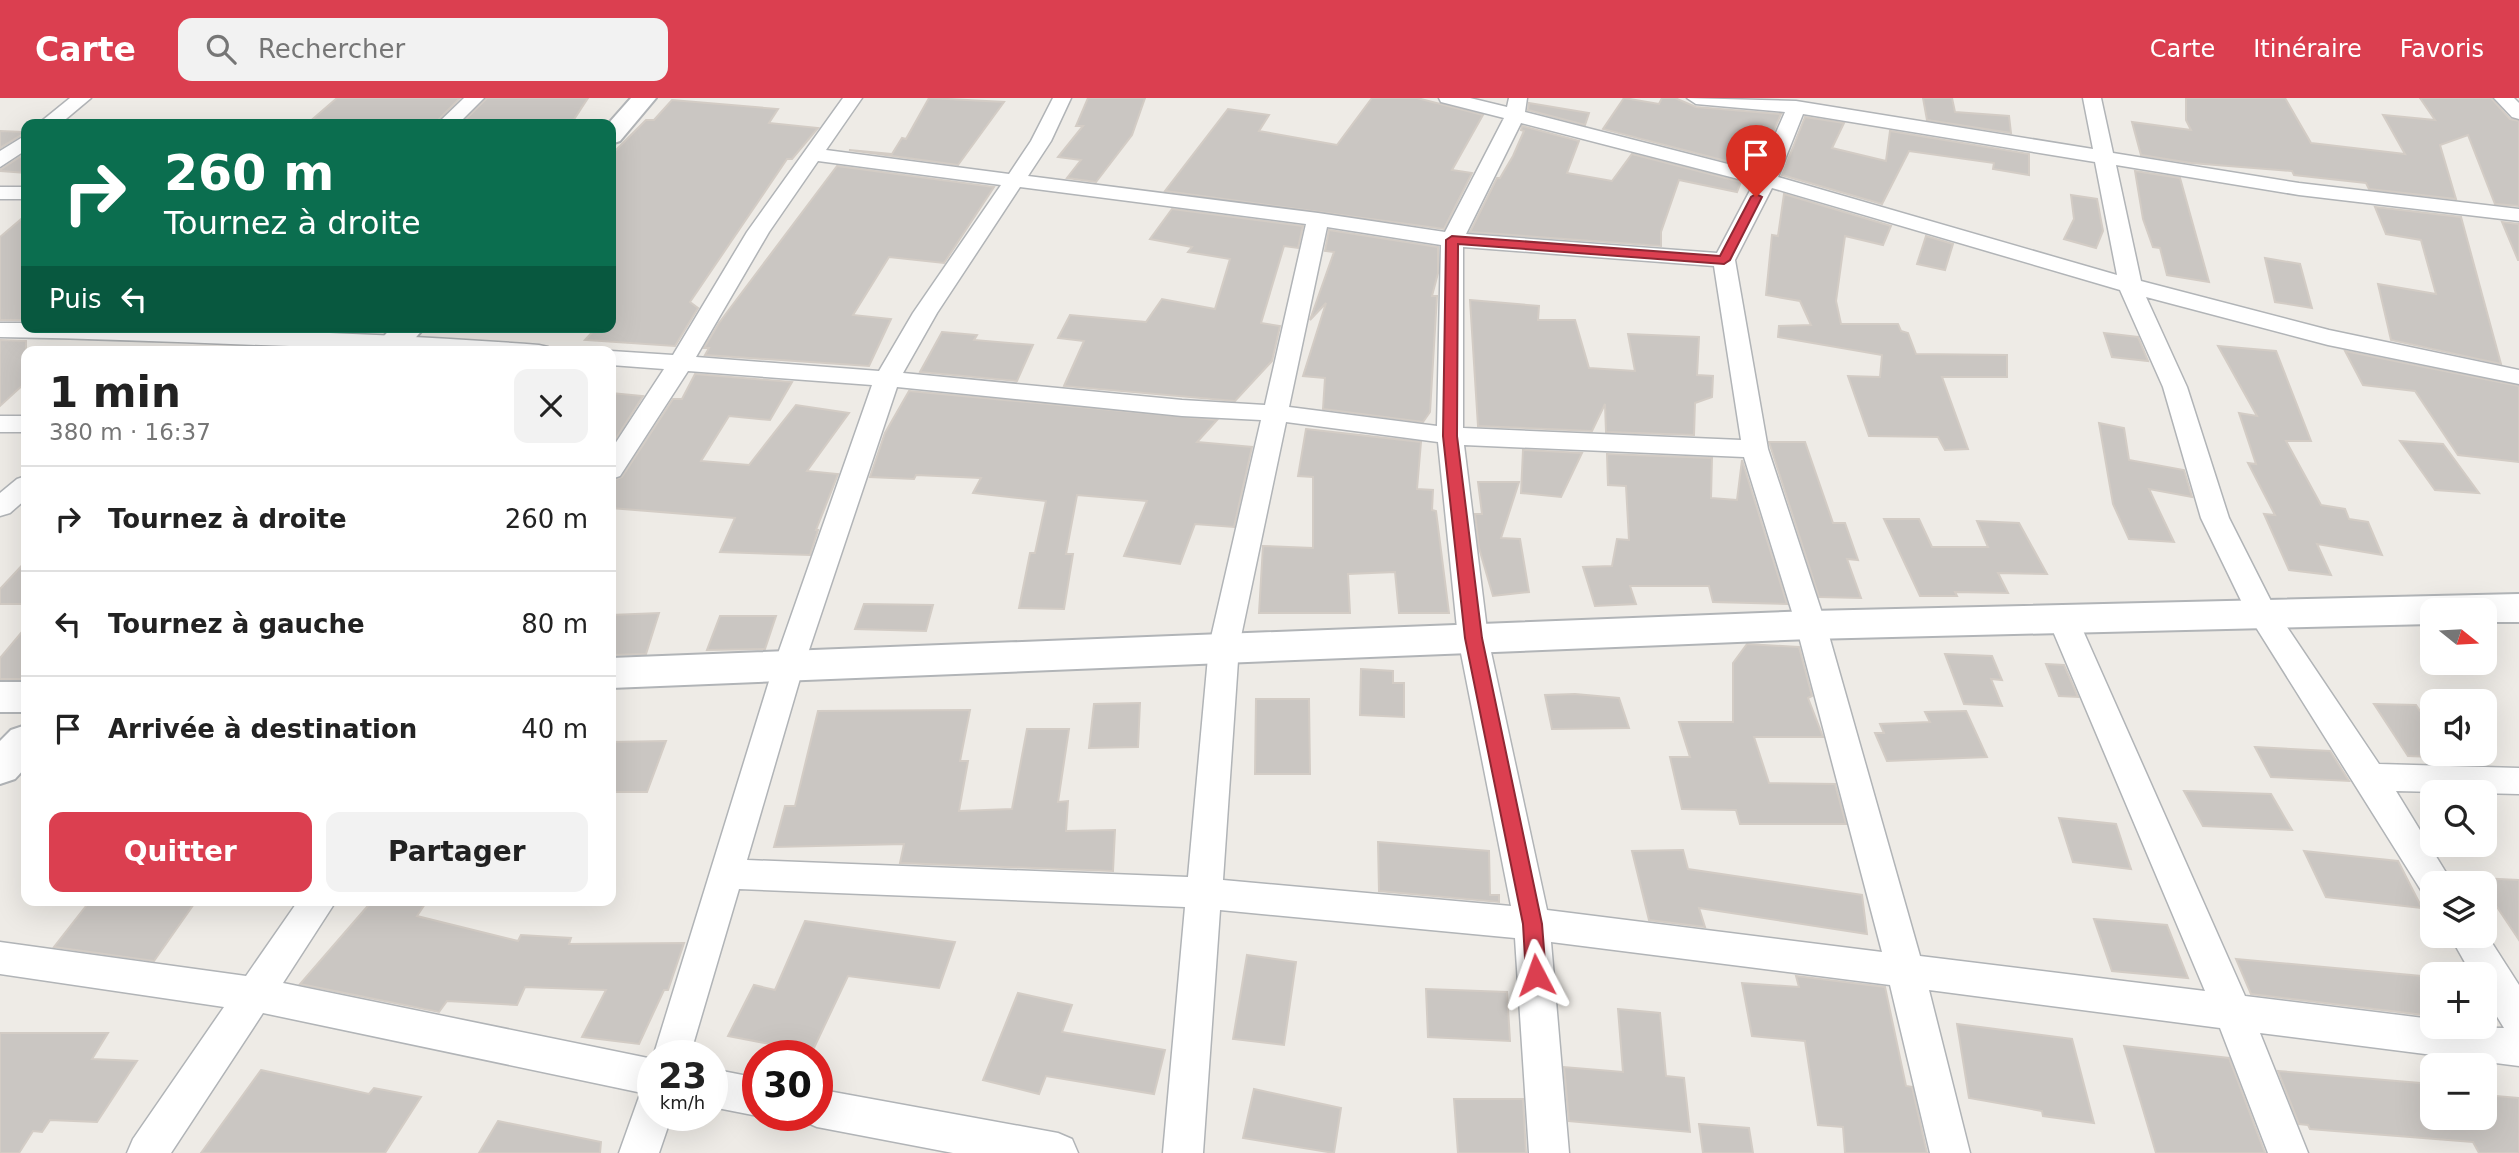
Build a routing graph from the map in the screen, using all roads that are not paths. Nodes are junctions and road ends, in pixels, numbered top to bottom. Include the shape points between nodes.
1 (82, 98) edge
2 (475, 98) edge
3 (644, 98) edge
4 (853, 98) edge
5 (1062, 98) edge
6 (1448, 98) edge
7 (1696, 98) edge
8 (2092, 98) edge
9 (2503, 98) edge
10 (1517, 107) edge
11 (1796, 107) junction
12 (2519, 113) edge
13 (55, 119) edge
14 (452, 119) edge
15 (616, 130) edge
16 (21, 145) edge
17 (815, 155) junction
18 (2106, 157) junction
19 (0, 161) edge
20 (1766, 180) junction
21 (1015, 181) junction
22 (0, 193) edge
23 (21, 193) edge
24 (2519, 215) edge
25 (1318, 219) junction
26 (1452, 240) junction
27 (1724, 260) junction
28 (2131, 288) junction
29 (0, 330) edge
30 (21, 330) edge
31 (205, 333) edge
32 (265, 333) edge
33 (397, 340) edge
34 (190, 346) edge
35 (468, 346) edge
36 (616, 358) edge
37 (680, 364) junction
38 (2519, 377) edge
39 (887, 379) junction
40 (1277, 413) junction
41 (0, 424) edge
42 (21, 424) edge
43 (1450, 436) junction
44 (1755, 449) junction
45 (616, 462) edge
46 (21, 489) edge
47 (0, 507) edge
48 (2519, 608) edge
49 (2262, 613) junction
50 (2062, 617) junction
51 (1811, 625) junction
52 (1474, 638) junction
53 (1224, 646) junction
54 (789, 666) junction
55 (616, 673) edge
56 (0, 697) edge
57 (21, 697) edge
58 (21, 746) edge
59 (0, 767) edge
60 (2370, 777) junction
61 (2519, 781) edge
62 (2428, 871) edge
63 (726, 874) junction
64 (1204, 893) junction
65 (314, 906) edge
66 (1532, 924) junction
67 (2475, 948) edge
68 (0, 958) edge
69 (1906, 973) junction
70 (252, 994) junction
71 (2233, 1012) junction
72 (2519, 1019) edge
73 (676, 1040) edge
74 (2519, 1048) edge
75 (637, 1074) edge
76 (833, 1111) edge
77 (646, 1131) edge
78 (147, 1153) edge
79 (639, 1153) edge
80 (1058, 1153) edge
81 (1183, 1153) edge
82 (1549, 1153) edge
83 (1950, 1153) edge
84 (2288, 1153) edge

1 - 13 street
2 - 14 street
3 - 15 street
4 - 17 street
5 - 21 street
6 - 10 street
7 - 11 street
8 - 18 street
9 - 12 street
10 - 20 street
10 - 26 street
11 - 18 street
11 - 20 street
16 - 19 street
17 - 21 street
17 - 37 street via 758,232
18 - 24 street via 2299,189
18 - 28 street
20 - 27 street
20 - 28 street
21 - 25 street
21 - 39 street via 925,313
22 - 23 street
25 - 26 street
25 - 40 street
26 - 27 street
26 - 43 street
27 - 44 street
28 - 38 street via 2446,365
28 - 49 street via 2175,387 2215,518
29 - 30 street
31 - 34 street
32 - 33 street
33 - 35 street
36 - 37 street
37 - 39 street
37 - 45 street
39 - 40 street
39 - 54 street
40 - 43 street
40 - 53 street
41 - 42 street
43 - 44 street
43 - 52 street
44 - 51 street
46 - 47 street
48 - 49 street
49 - 50 street
49 - 60 street
50 - 51 street
50 - 71 street
51 - 52 street
51 - 69 street
52 - 53 street
52 - 66 street
53 - 54 street
53 - 64 street
54 - 55 street
54 - 63 street
56 - 57 street
58 - 59 street
60 - 61 street
60 - 62 street
63 - 64 street
63 - 73 street
64 - 66 street
64 - 81 street
65 - 70 street
66 - 69 street
66 - 82 street
67 - 72 street
68 - 70 street
69 - 71 street
69 - 83 street
70 - 75 street
70 - 78 street
71 - 74 street
71 - 84 street
76 - 80 street
77 - 79 street

